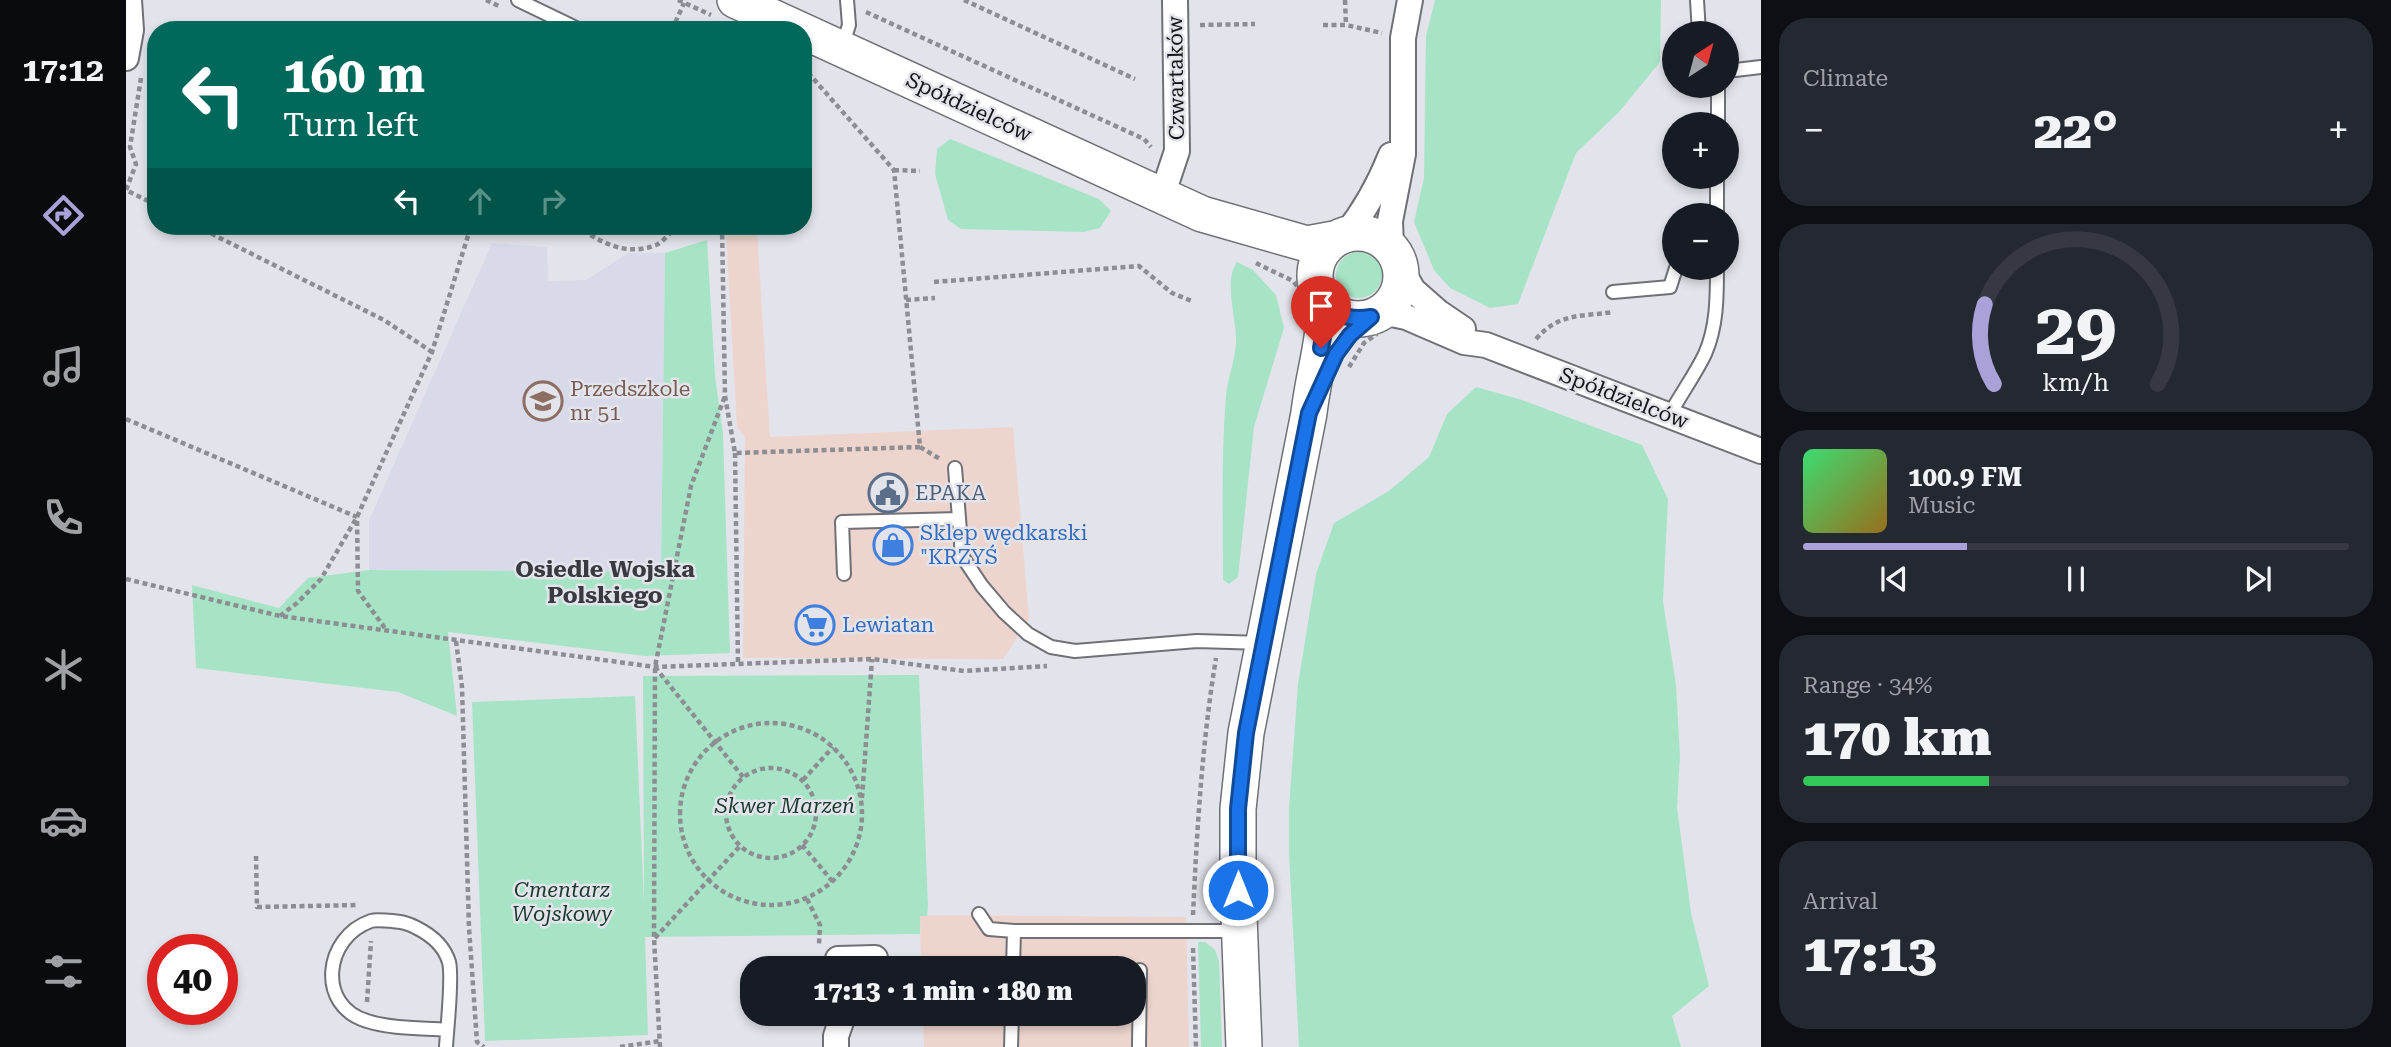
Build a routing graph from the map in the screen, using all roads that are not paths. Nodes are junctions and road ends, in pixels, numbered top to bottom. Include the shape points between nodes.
1 (129, 0) edge
2 (518, 0) edge
3 (735, 0) edge
4 (847, 0) edge
5 (1175, 0) edge
6 (1410, 0) edge
7 (1697, 0) edge
8 (561, 21) edge
9 (775, 21) edge
10 (1698, 21) edge
11 (812, 36) edge
12 (842, 47) junction
13 (1761, 67) edge
14 (133, 68) edge
15 (1740, 69) edge
16 (1402, 128) junction
17 (1162, 196) junction
18 (1202, 214) junction
19 (1340, 237) junction
20 (1396, 258) junction
21 (1672, 280) edge
22 (1717, 280) edge
23 (1613, 292) road end
24 (1315, 294) junction
25 (1380, 320) junction
26 (1486, 345) junction
27 (1309, 413) junction
28 (1669, 416) junction
29 (1761, 452) edge
30 (955, 468) dead end
31 (959, 519) junction
32 (844, 574) dead end
33 (1264, 643) junction
34 (979, 914) dead end
35 (1014, 931) junction
36 (1239, 931) junction
37 (829, 953) road end
38 (857, 956) edge
39 (1013, 956) edge
40 (839, 1026) edge
41 (1012, 1026) edge
42 (1139, 1026) edge
43 (447, 1030) junction
44 (446, 1047) edge
45 (836, 1047) edge
46 (1011, 1047) edge
47 (1139, 1047) edge
48 (1244, 1047) edge

1 - 14 street
2 - 8 lane
3 - 9 street, Spółdzielców
4 - 12 lane via 849,26
5 - 17 street, Czwartaków via 1177,151
6 - 16 street via 1403,38
7 - 10 lane
11 - 12 street, Spółdzielców
12 - 17 street, Spółdzielców
13 - 15 lane
16 - 19 street via 1363,213
16 - 20 street via 1403,154 1390,221
17 - 18 street, Spółdzielców
18 - 19 street, Spółdzielców via 1307,244
18 - 24 street, Spółdzielców via 1295,266
19 - 20 street via 1370,234
19 - 24 street via 1318,257
20 - 25 street via 1398,293
20 - 26 street, Spółdzielców via 1413,290
21 - 23 lane via 1670,287
22 - 28 lane via 1713,330
24 - 25 street via 1346,317
24 - 27 street via 1325,327
25 - 26 street, Spółdzielców via 1406,317 1464,342
25 - 27 street via 1350,335 1336,354
26 - 28 street, Spółdzielców
27 - 33 street
28 - 29 street, Spółdzielców
30 - 31 lane
31 - 32 lane via 842,522
31 - 33 lane via 962,556 982,586 1028,634 1051,647 1075,651 1218,641
33 - 36 street via 1246,733 1238,809
34 - 35 lane via 989,929
35 - 36 lane
35 - 39 lane
36 - 48 street
37 - 38 street
40 - 45 street
41 - 46 lane
42 - 47 lane
43 - 43 lane via 450,964 443,948 426,933 408,923 373,920 340,944 331,969 333,988 355,1016 404,1027
43 - 44 lane

